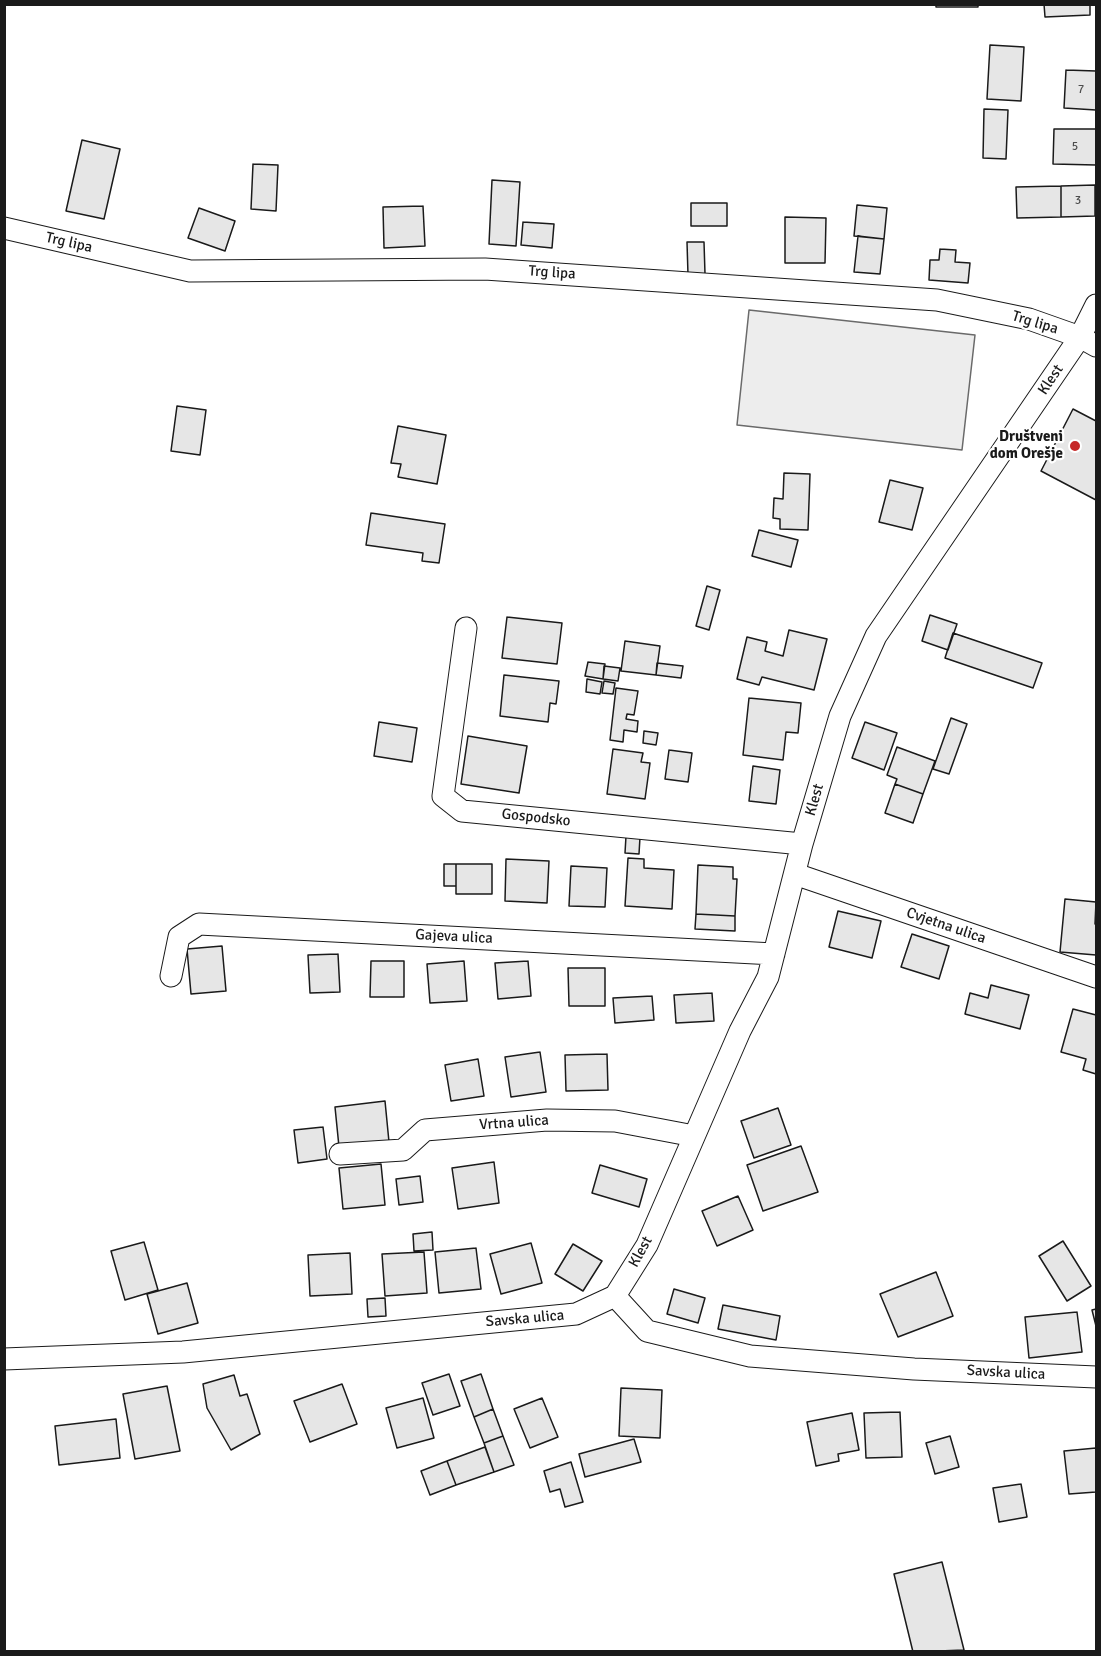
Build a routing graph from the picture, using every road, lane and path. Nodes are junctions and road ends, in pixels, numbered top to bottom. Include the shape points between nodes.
1 (4, 228) edge
2 (1096, 305) edge
3 (1088, 342) edge
4 (466, 628) dead end
5 (802, 844) junction
6 (795, 874) junction
7 (774, 954) junction
8 (171, 976) dead end
9 (1096, 977) edge
10 (694, 1136) junction
11 (340, 1154) dead end
12 (615, 1296) junction
13 (4, 1359) edge
14 (1096, 1377) edge

1 - 3 street, Trg lipa via 190,271 484,269 937,300 1029,319
2 - 3 street, Klest
3 - 5 street, Klest via 876,636 840,716
4 - 5 street, Gospodsko via 443,796 462,811
5 - 6 street, Klest
6 - 7 street, Klest
6 - 9 street, Cvjetna ulica
7 - 8 street, Gajeva ulica via 200,924 179,937
7 - 10 street, Klest via 768,977
10 - 11 street, Vrtna ulica via 615,1121 547,1120 425,1130 404,1150
10 - 12 street, Klest via 647,1245
12 - 13 street, Savska ulica via 576,1314 183,1352
12 - 14 street, Savska ulica via 647,1331 750,1356 914,1369

